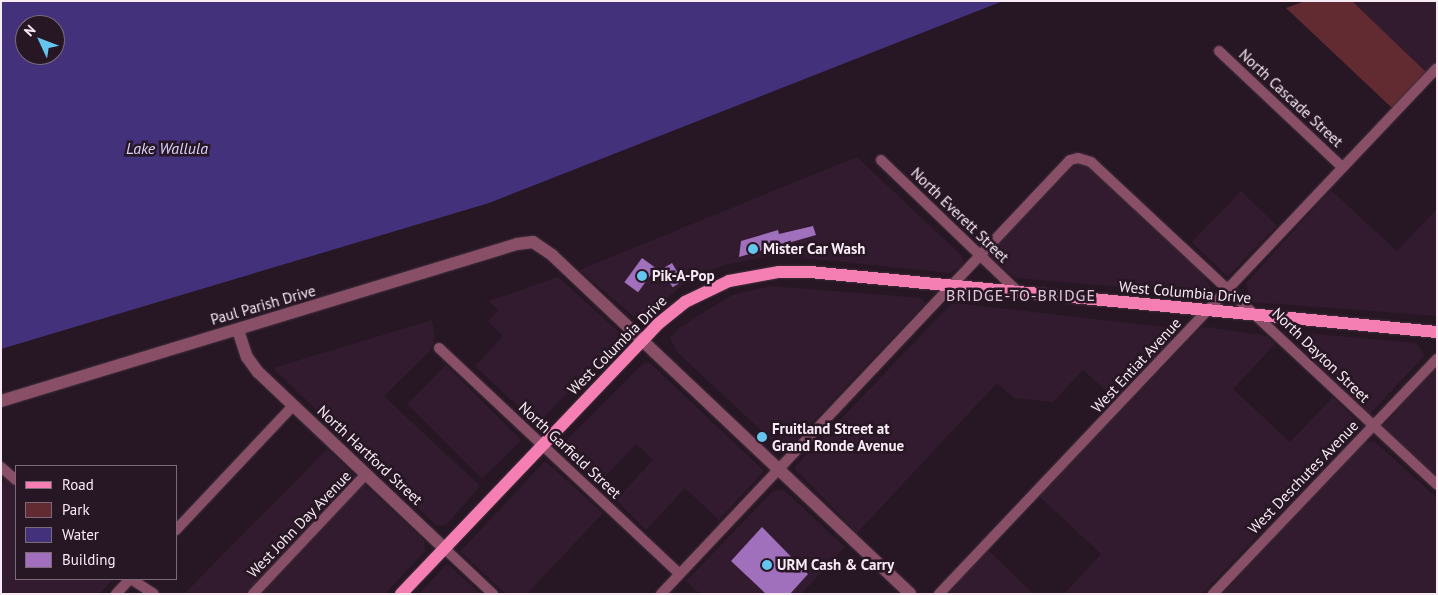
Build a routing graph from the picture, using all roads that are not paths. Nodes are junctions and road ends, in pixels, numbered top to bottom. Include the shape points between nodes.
1 (1219, 51) dead end
2 (1437, 68) edge
3 (881, 160) dead end
4 (1342, 167) junction
5 (980, 255) junction
6 (952, 286) junction
7 (1229, 288) junction
8 (1018, 292) junction
9 (1207, 310) junction
10 (1257, 315) junction
11 (238, 330) junction
12 (1437, 332) edge
13 (642, 340) junction
14 (440, 348) dead end
15 (1437, 360) edge
16 (1, 401) edge
17 (294, 406) junction
18 (1373, 425) junction
19 (542, 445) junction
20 (1, 467) edge
21 (778, 469) junction
22 (366, 474) junction
23 (15, 479) edge
24 (1437, 485) edge
25 (178, 528) edge
26 (444, 548) junction
27 (680, 574) junction
28 (130, 580) edge
29 (133, 580) edge
30 (116, 594) edge
31 (154, 594) edge
32 (253, 594) edge
33 (401, 594) edge
34 (493, 594) edge
35 (661, 594) edge
36 (910, 594) edge
37 (939, 594) edge
38 (1213, 594) edge

1 - 4 street, North Cascade Street
2 - 4 street, West Entiat Avenue
3 - 5 street, North Everett Street
4 - 7 street, West Entiat Avenue
5 - 6 street
5 - 7 street, North Dayton Street via 1070,160 1086,158
5 - 8 street, North Everett Street
6 - 8 main road, West Columbia Drive
6 - 13 main road, West Columbia Drive via 810,272 754,275 700,293
6 - 21 street
7 - 9 street, West Entiat Avenue
7 - 10 street, North Dayton Street
8 - 9 main road, West Columbia Drive
9 - 10 main road, West Columbia Drive
9 - 37 street, West Entiat Avenue
10 - 12 main road, West Columbia Drive
10 - 18 street, North Dayton Street
11 - 13 street, Paul Parish Drive via 517,244 534,242
11 - 16 street, Paul Parish Drive
11 - 17 street, North Hartford Street via 254,368
13 - 19 main road, West Columbia Drive
13 - 21 street
14 - 19 street, North Garfield Street
15 - 18 street, West Deschutes Avenue
17 - 22 street, North Hartford Street
17 - 25 street
18 - 24 street, North Dayton Street
18 - 38 street, West Deschutes Avenue
19 - 26 main road, West Columbia Drive
19 - 27 street, North Garfield Street
20 - 23 street
21 - 27 street
21 - 36 street
22 - 26 street, North Hartford Street
22 - 32 street, West John Day Avenue
26 - 33 main road, West Columbia Drive
26 - 34 street, North Hartford Street
27 - 35 street
28 - 30 street
29 - 31 street

